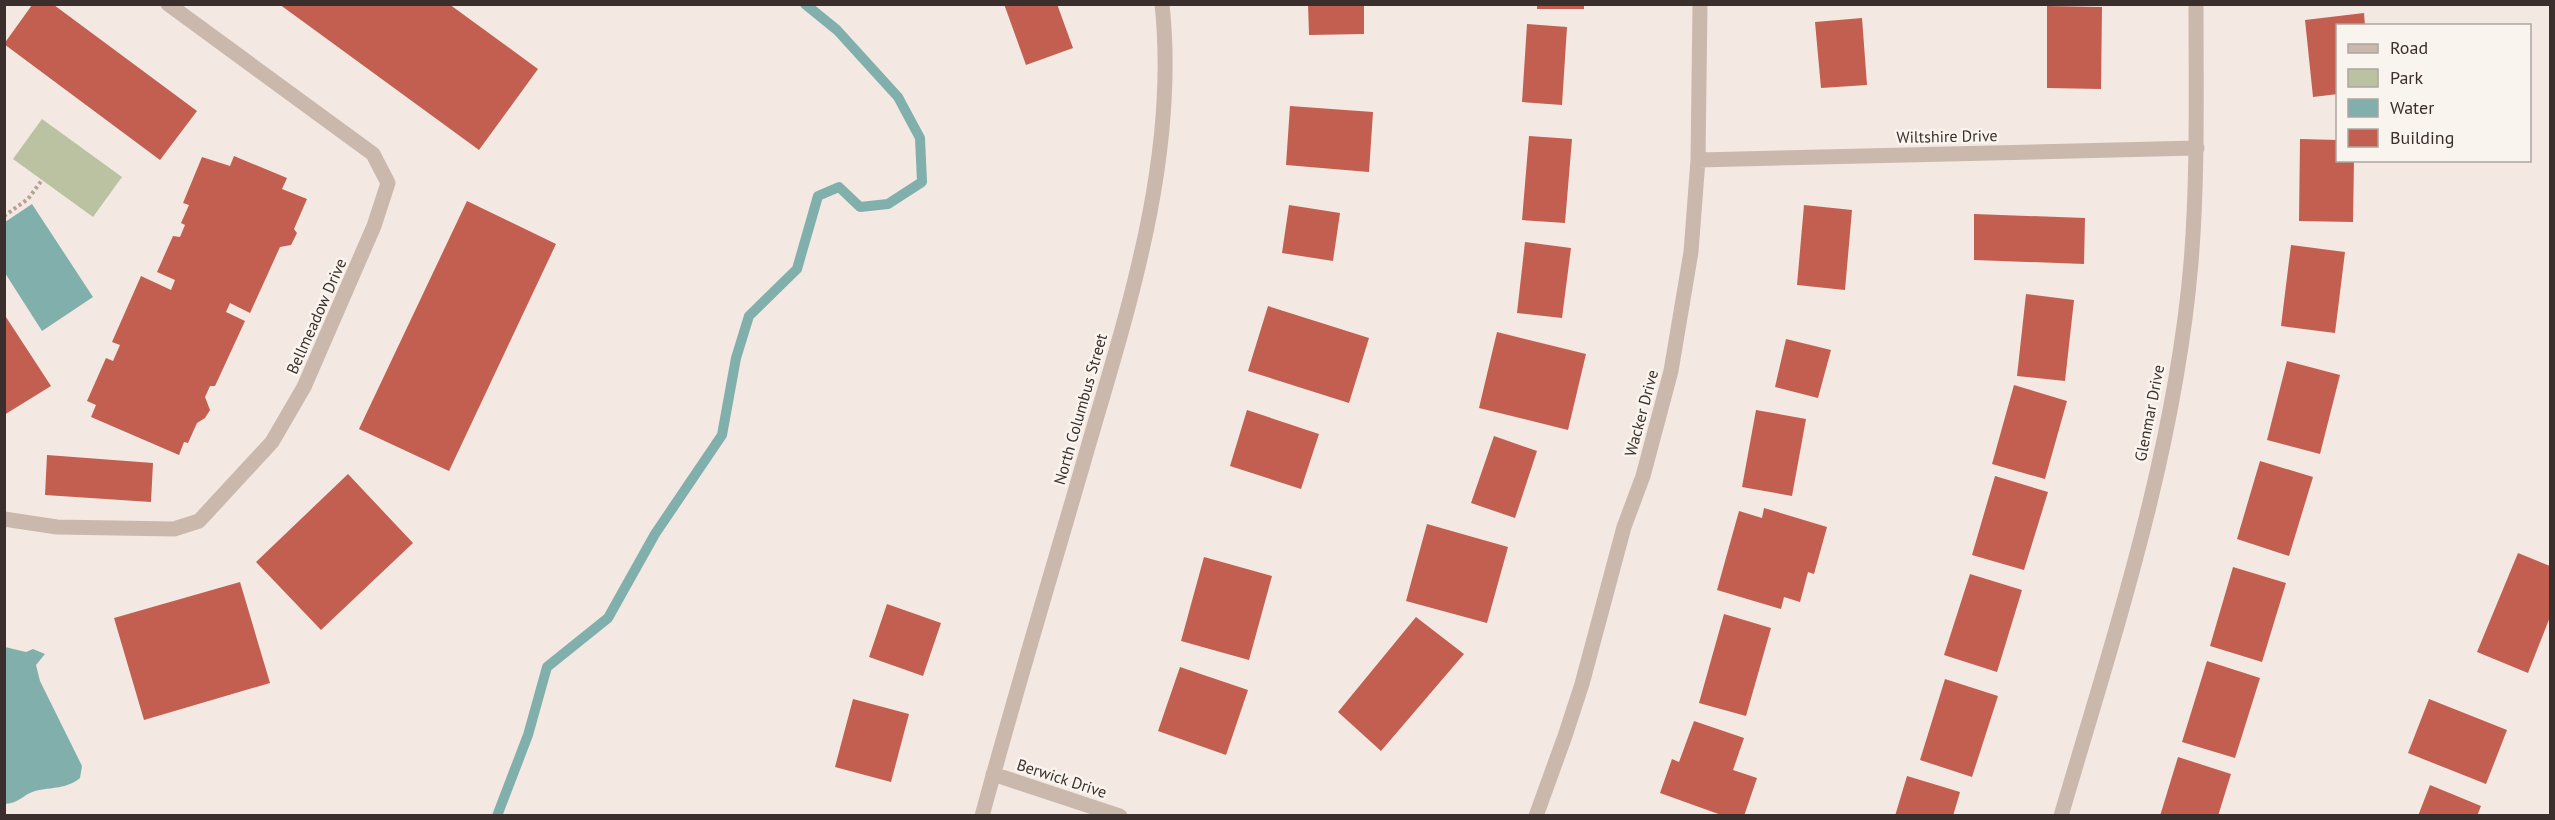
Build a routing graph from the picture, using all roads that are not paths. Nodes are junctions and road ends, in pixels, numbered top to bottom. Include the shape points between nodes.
1 (168, 4) edge
2 (1162, 4) edge
3 (1700, 4) edge
4 (2196, 4) edge
5 (2197, 148) junction
6 (1698, 160) junction
7 (4, 519) edge
8 (993, 774) junction
9 (982, 816) edge
10 (1120, 816) edge
11 (1536, 816) edge
12 (2061, 816) edge

1 - 7 street, Bellmeadow Drive via 373,154 388,183 374,226 304,387 272,442 199,521 174,529 57,527
2 - 8 street, North Columbus Street via 1162,122 1136,282
3 - 6 street, Wacker Drive
4 - 5 street, Glenmar Drive
5 - 6 street, Wiltshire Drive
5 - 12 street, Glenmar Drive via 2191,264 2177,368 2156,471 2117,623
6 - 11 street, Wacker Drive via 1691,252 1671,370 1582,684
8 - 9 street, North Columbus Street
8 - 10 street, Berwick Drive

